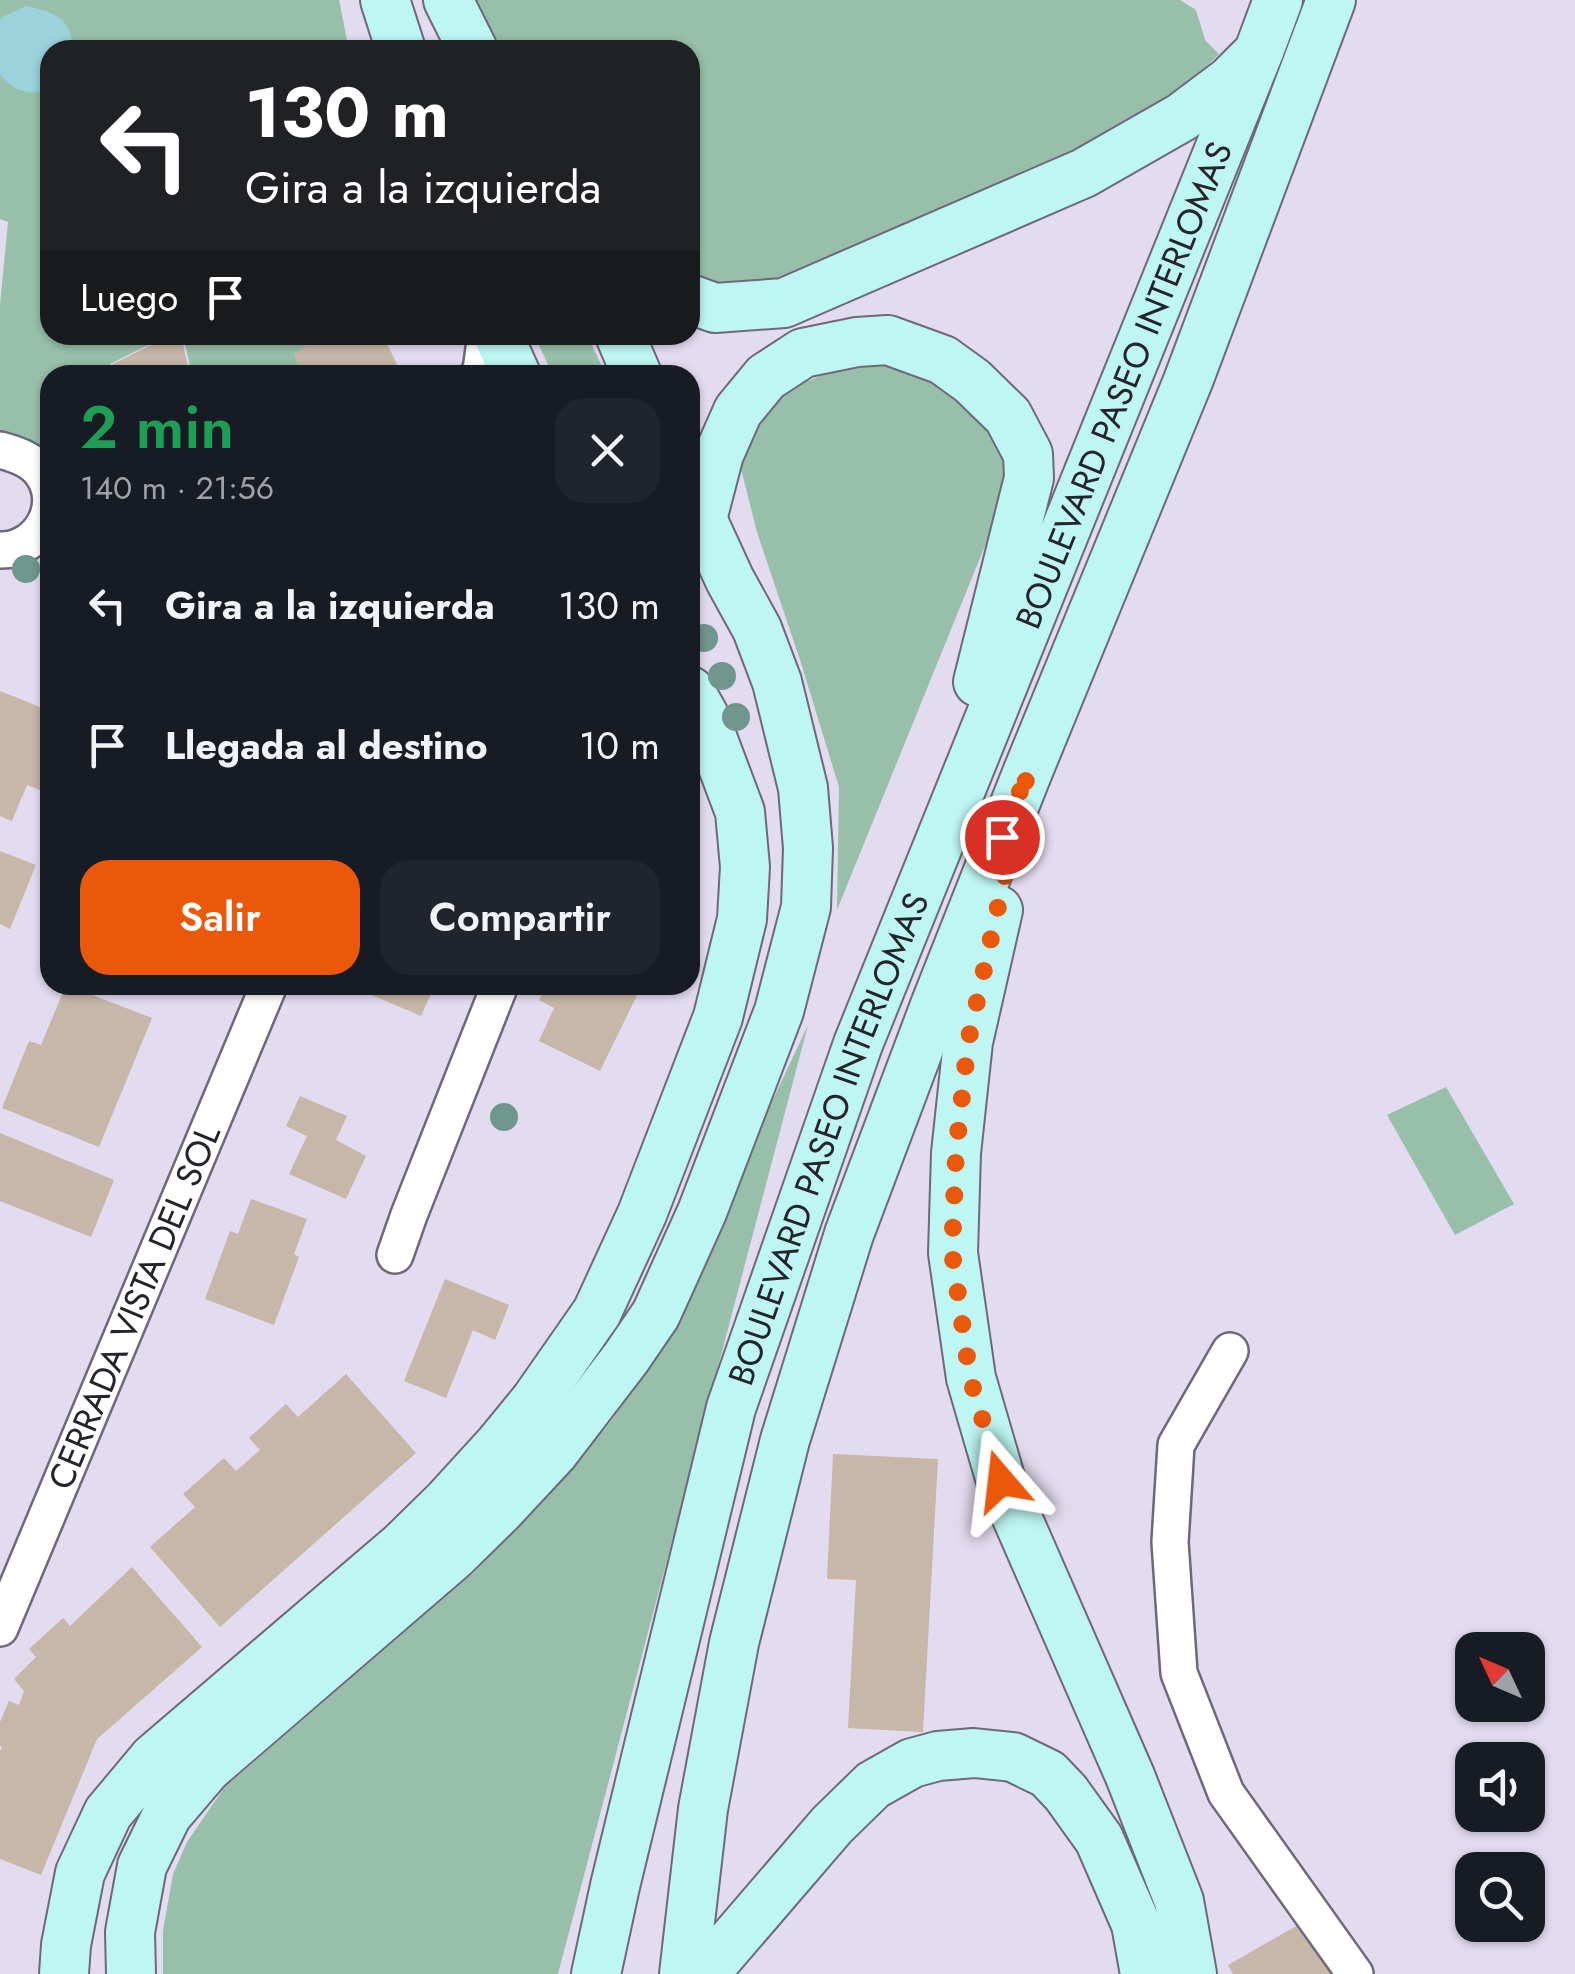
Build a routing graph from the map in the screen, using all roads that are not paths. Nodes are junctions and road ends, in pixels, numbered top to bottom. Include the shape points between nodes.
1 (385, 0) edge
2 (448, 0) edge
3 (1278, 0) edge
4 (1332, 0) edge
5 (398, 40) edge
6 (469, 40) edge
7 (1260, 50) junction
8 (700, 303) edge
9 (0, 450) edge
10 (40, 468) edge
11 (700, 497) edge
12 (700, 529) edge
13 (40, 539) edge
14 (2, 553) edge
15 (710, 588) edge
16 (700, 709) edge
17 (1028, 771) junction
18 (925, 880) junction
19 (265, 995) edge
20 (496, 995) edge
21 (395, 1255) dead end
22 (1230, 1351) dead end
23 (0, 1628) edge
24 (64, 1974) edge
25 (131, 1974) edge
26 (596, 1974) edge
27 (684, 1974) edge
28 (704, 1974) edge
29 (1145, 1974) edge
30 (1192, 1974) edge
31 (1356, 1974) edge

1 - 5 main road
2 - 6 main road
3 - 7 main road, BOULEVARD PASEO INTERLOMAS
4 - 17 main road, BOULEVARD PASEO INTERLOMAS via 1188,382
7 - 8 main road via 1182,117 1067,180 784,303 714,308
7 - 18 main road, BOULEVARD PASEO INTERLOMAS
9 - 10 street
11 - 18 main road via 738,411 766,377 803,353 888,340 943,360 1008,416 1028,454 1029,478
12 - 15 main road
13 - 14 street
15 - 25 main road via 757,629 777,682 803,788 808,868 806,907 780,1011 702,1212 656,1314 554,1452 453,1556 207,1768 167,1816 142,1866 130,1932
16 - 24 main road via 740,812 742,919 718,1017 597,1312 535,1401 447,1502 154,1758 108,1813 80,1872
17 - 27 main road, BOULEVARD PASEO INTERLOMAS via 849,1234 785,1440 730,1661 702,1809
17 - 30 main road via 968,1042 952,1252 970,1378 1001,1481 1180,1901
18 - 26 main road, BOULEVARD PASEO INTERLOMAS via 858,1044 730,1408
19 - 23 street, CERRADA VISTA DEL SOL
20 - 21 street
22 - 31 street via 1176,1445 1170,1542 1180,1673 1226,1793
28 - 29 main road via 873,1784 912,1763 974,1752 1013,1757 1048,1774 1066,1793 1099,1840 1136,1924

